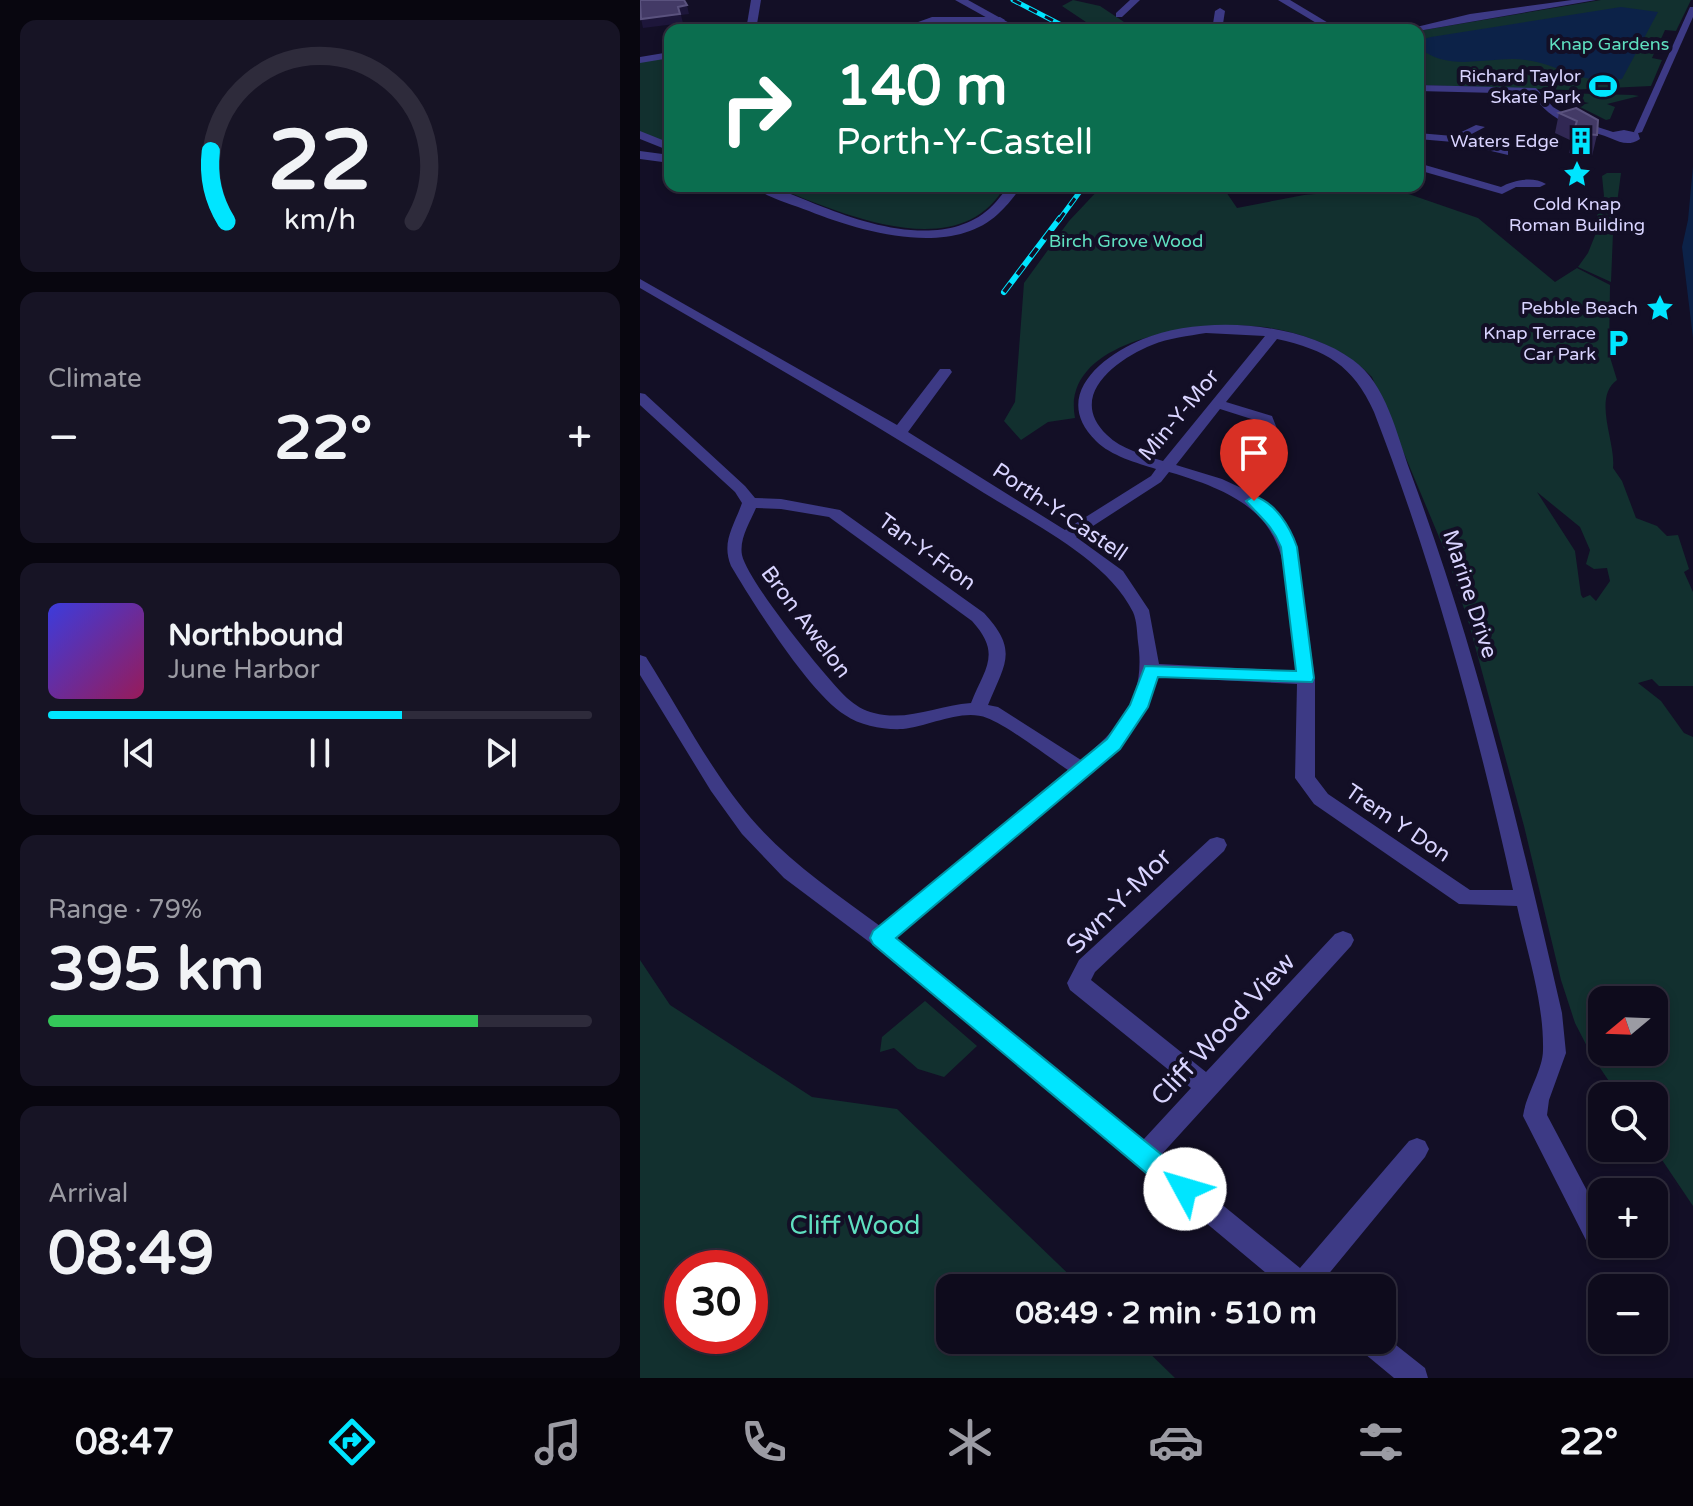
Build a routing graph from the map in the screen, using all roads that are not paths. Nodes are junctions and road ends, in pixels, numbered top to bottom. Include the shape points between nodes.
1 (756, 0) edge
2 (953, 0) edge
3 (960, 0) edge
4 (1135, 0) edge
5 (1283, 0) edge
6 (1591, 0) edge
7 (1494, 1) edge
8 (1693, 9) edge
9 (1220, 11) dead end
10 (1510, 11) junction
11 (1119, 15) dead end
12 (932, 20) junction
13 (1000, 20) junction
14 (752, 24) edge
15 (920, 24) edge
16 (1007, 24) edge
17 (1218, 24) edge
18 (1325, 24) edge
19 (1424, 27) edge
20 (664, 55) edge
21 (643, 57) edge
22 (1424, 89) edge
23 (1480, 127) dead end
24 (1638, 132) dead end
25 (640, 135) edge
26 (1613, 135) dead end
27 (1424, 136) edge
28 (1454, 139) junction
29 (664, 145) edge
30 (1504, 153) dead end
31 (640, 155) edge
32 (664, 158) edge
33 (1424, 168) edge
34 (1540, 184) dead end
35 (774, 192) edge
36 (1012, 192) edge
37 (640, 283) edge
38 (1274, 334) junction
39 (945, 372) dead end
40 (640, 397) edge
41 (1217, 404) junction
42 (899, 433) junction
43 (1274, 439) dead end
44 (1169, 465) junction
45 (750, 503) junction
46 (1065, 537) junction
47 (640, 661) edge
48 (1151, 670) junction
49 (1305, 678) junction
50 (978, 708) junction
51 (1084, 771) junction
52 (1217, 845) dead end
53 (1525, 898) junction
54 (880, 938) junction
55 (1343, 940) dead end
56 (1207, 1087) junction
57 (1417, 1149) dead end
58 (1144, 1156) junction
59 (1588, 1218) edge
60 (1286, 1274) edge
61 (1313, 1274) edge
62 (1385, 1354) edge
63 (1415, 1378) edge

1 - 14 street
2 - 12 street
3 - 13 street
4 - 11 street
5 - 18 street
6 - 10 street
7 - 10 street
8 - 24 street
9 - 17 street
10 - 19 street
12 - 13 street
12 - 15 street
13 - 16 street
20 - 21 street
22 - 26 street via 1536,91 1565,119
23 - 28 street
25 - 29 street
27 - 28 street
28 - 30 street
31 - 32 street
33 - 34 street via 1502,191 1514,184
35 - 36 street via 857,226 907,233 950,231 986,218
37 - 42 street, Porth-Y-Castell
38 - 41 street, Min-Y-Mor
38 - 44 street, Marine Drive via 1223,329 1173,335 1124,353 1093,378 1085,401 1087,417 1099,436 1136,458
38 - 53 street, Marine Drive via 1305,341 1351,364 1364,377 1435,556 1499,776
39 - 42 street
40 - 45 street
41 - 43 street via 1267,419
41 - 44 street, Min-Y-Mor
42 - 46 street, Porth-Y-Castell
44 - 46 street, Min-Y-Mor
44 - 49 street, Trem Y Don via 1241,492 1267,511 1283,532
45 - 50 street, Tan-Y-Fron via 834,513 978,617 996,637 1000,653
45 - 50 street, Bron Awelon via 735,541 736,562 839,702 856,714 905,724
46 - 48 street, Porth-Y-Castell via 1130,591 1143,614
47 - 54 street via 749,829 791,872
48 - 49 street
48 - 51 street, Porth-Y-Castell via 1130,722
49 - 53 street, Trem Y Don via 1305,778 1321,799 1466,898
50 - 51 street
51 - 54 street, Porth-Y-Castell
52 - 56 street, Swn-Y-Mor via 1087,966 1078,983
53 - 59 street, Marine Drive via 1555,1053 1535,1116
54 - 58 street
55 - 56 street, Cliff Wood View
56 - 58 street, Cliff Wood View
57 - 61 street
58 - 60 street
62 - 63 street

